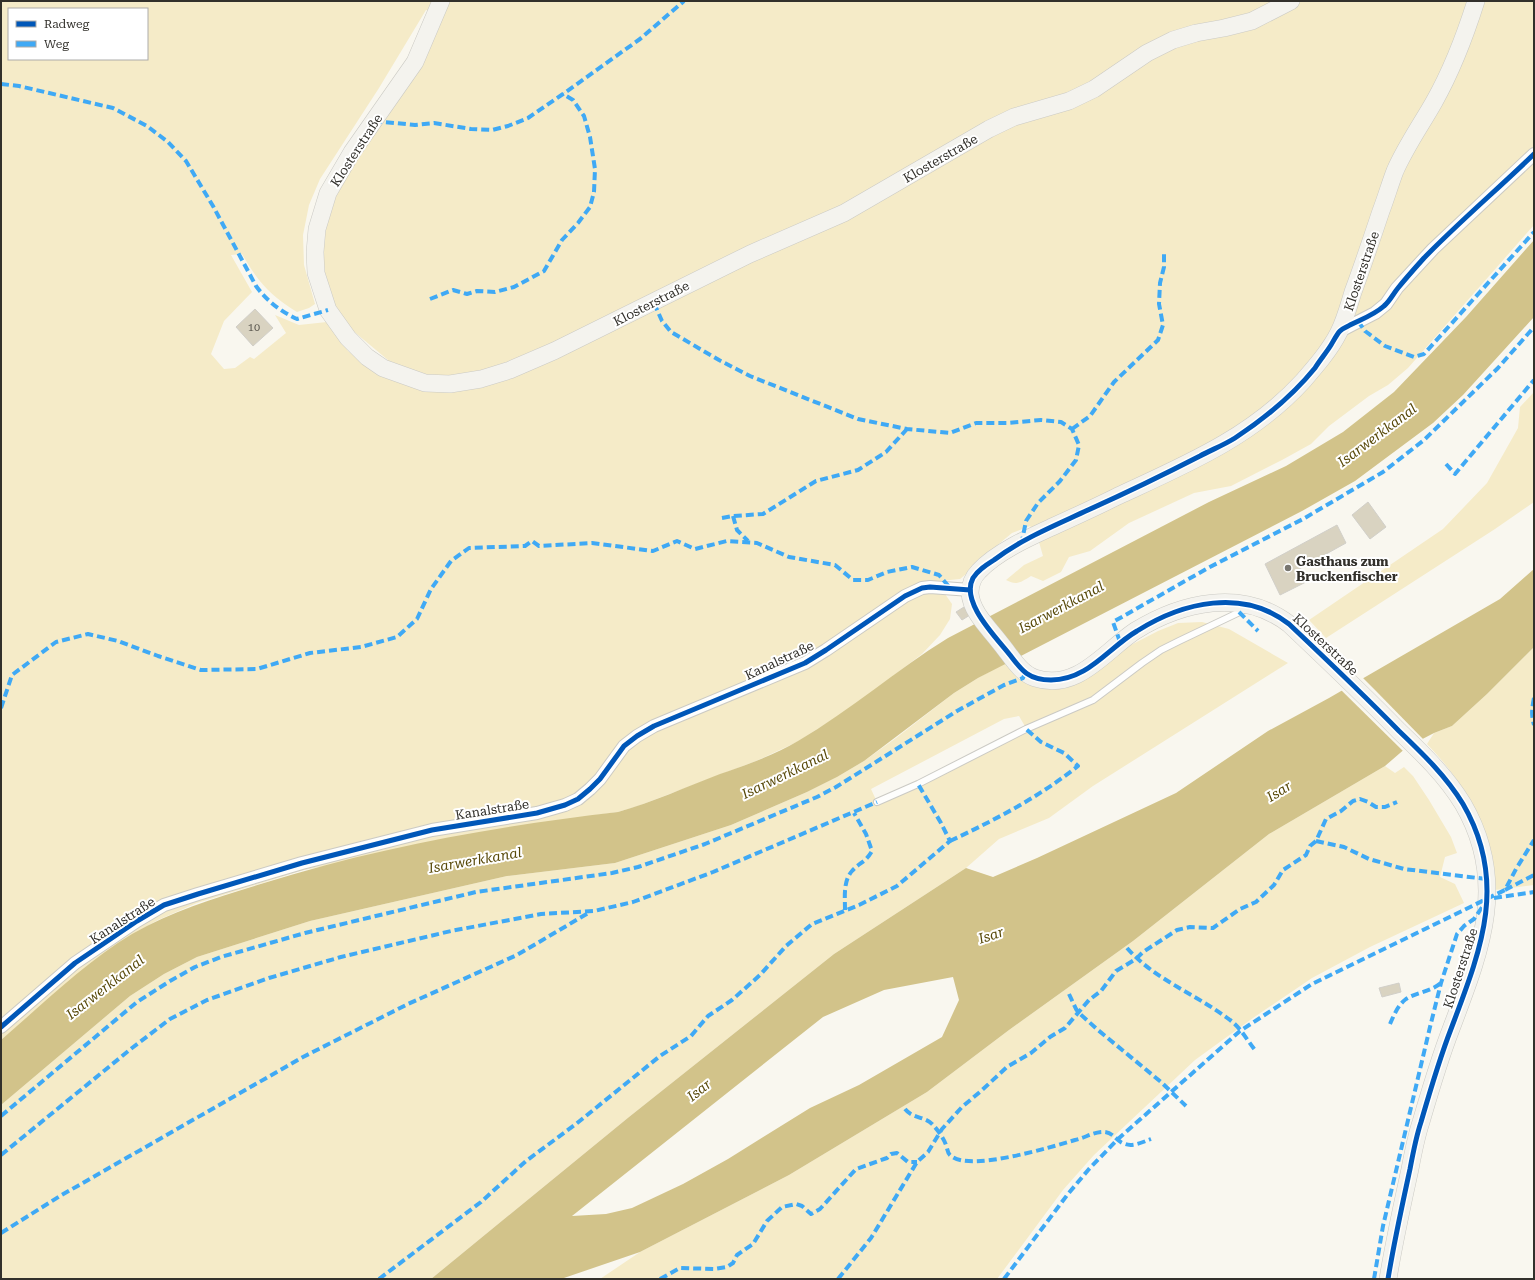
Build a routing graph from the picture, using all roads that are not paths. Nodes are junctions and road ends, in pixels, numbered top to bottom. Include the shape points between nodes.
1 (441, 1) edge
2 (1291, 1) edge
3 (1476, 1) edge
4 (1534, 154) edge
5 (1340, 331) junction
6 (970, 590) junction
7 (1253, 606) junction
8 (878, 802) dead end
9 (1, 1028) edge
10 (1388, 1279) edge

1 - 2 main road, Klosterstraße via 415,62 352,152 328,193 317,229 314,252 316,273 328,310 348,338 367,357 383,368 425,383 450,384 481,379 510,370 554,351 750,254 844,214 989,129 1014,117 1069,101 1094,89 1147,53 1173,40 1252,21
3 - 5 main road, Klosterstraße via 1452,69 1395,171
4 - 5 street via 1433,249 1397,288 1386,304 1375,313
5 - 6 main road, Klosterstraße via 1313,370 1290,394 1234,438 1171,472 1022,541 981,569 972,579
6 - 7 main road, Klosterstraße via 972,602 979,614 1017,665 1034,678 1057,680 1084,672 1136,631 1169,614 1208,603 1229,601
6 - 9 street, Kanalstraße via 922,588 905,596 805,663 654,726 624,746 590,790 565,805 537,813 424,832 302,863 164,906 75,963
7 - 8 lane via 1179,640 1142,663 1093,700 1026,729
7 - 10 main road, Klosterstraße via 1282,618 1289,624 1438,771 1464,805 1479,839 1484,860 1486,920 1471,975 1420,1124

